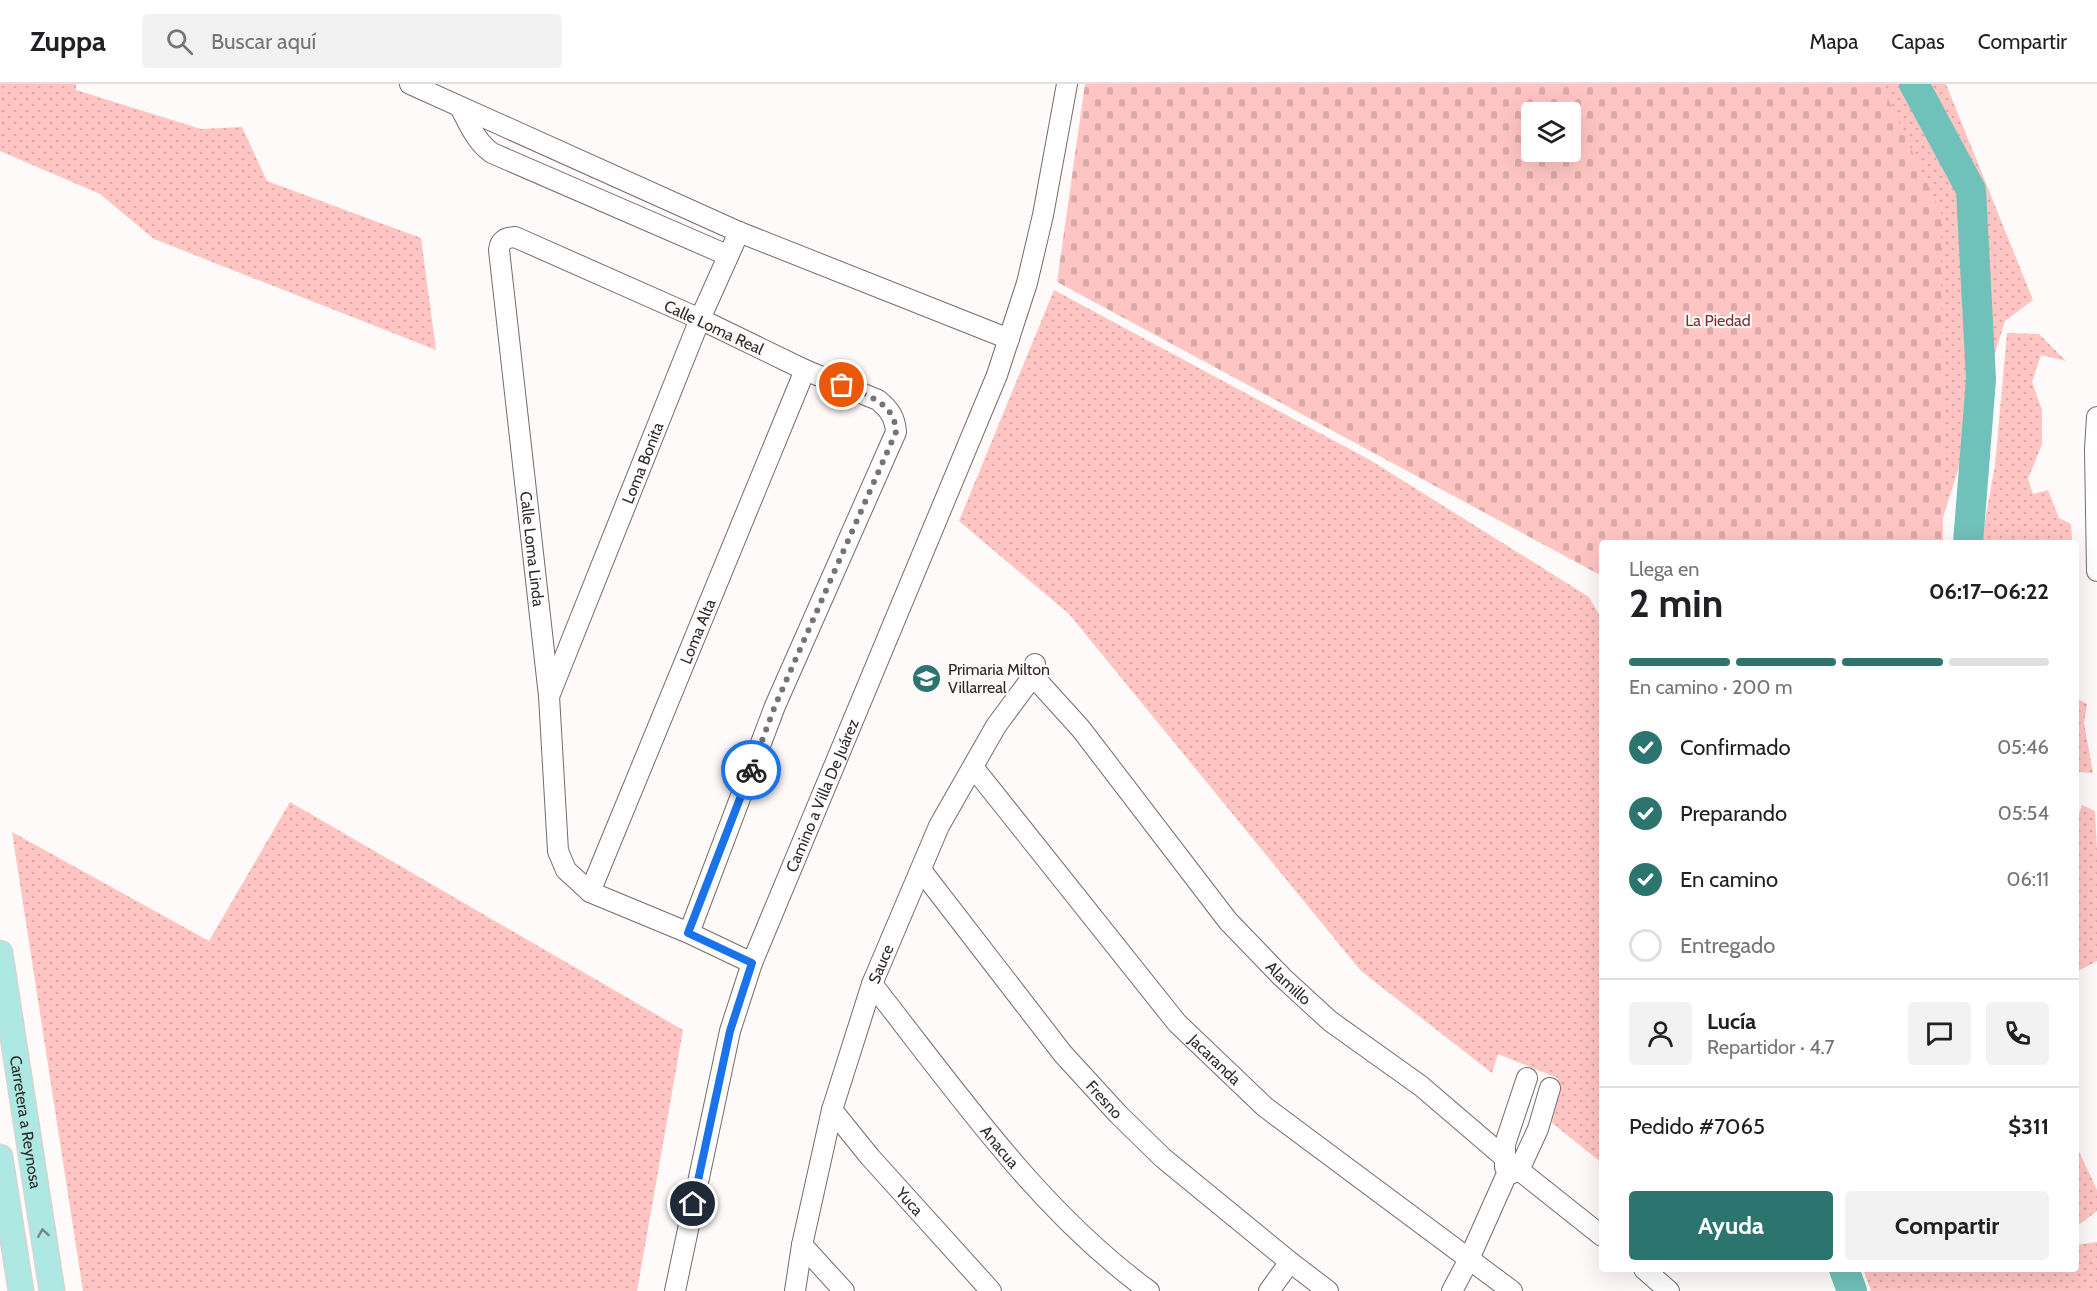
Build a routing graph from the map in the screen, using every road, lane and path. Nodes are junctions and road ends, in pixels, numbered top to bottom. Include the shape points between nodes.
1 (410, 84) edge
2 (1067, 84) edge
3 (460, 107) junction
4 (739, 231) junction
5 (515, 237) joint
6 (728, 255) junction
7 (700, 319) junction
8 (1008, 339) junction
9 (806, 370) junction
10 (2097, 417) edge
11 (2096, 449) edge
12 (2097, 562) edge
13 (1034, 670) joint
14 (549, 696) junction
15 (974, 767) junction
16 (921, 870) junction
17 (590, 892) junction
18 (688, 933) junction
19 (0, 953) edge
20 (752, 963) junction
21 (872, 984) junction
22 (1527, 1078) dead end
23 (1550, 1088) dead end
24 (832, 1110) junction
25 (0, 1157) edge
26 (1510, 1167) junction
27 (1599, 1234) edge
28 (802, 1245) junction
29 (1469, 1259) junction
30 (1290, 1262) junction
31 (1647, 1272) edge
32 (21, 1291) edge
33 (52, 1291) edge
34 (675, 1291) edge
35 (795, 1291) edge
36 (844, 1291) edge
37 (991, 1291) edge
38 (1149, 1291) edge
39 (1269, 1291) edge
40 (1328, 1291) edge
41 (1452, 1291) edge
42 (1512, 1291) edge
43 (1669, 1291) edge

1 - 3 street
2 - 8 street, Camino a Villa De Juárez via 1043,215 1027,283
3 - 4 street
3 - 6 street via 477,139 492,153
4 - 6 street, Loma Bonita
4 - 8 street
5 - 7 street, Calle Loma Real
5 - 14 street, Calle Loma Linda via 503,239 499,250
6 - 7 street, Loma Bonita
7 - 9 street, Calle Loma Real
7 - 14 street, Loma Bonita
8 - 20 street, Camino a Villa De Juárez via 997,375
9 - 17 street, Loma Alta
9 - 18 street, Calle Loma Real via 878,400 892,415 896,432 775,706
10 - 11 street
11 - 12 street
13 - 15 street, Sauce
13 - 26 street, Alamillo via 1228,921 1330,1021 1421,1086
14 - 17 street, Calle Loma Linda via 558,851 566,870
15 - 16 street, Sauce via 939,826
15 - 29 street, Jacaranda via 1177,1023 1265,1107
16 - 21 street, Sauce
16 - 30 street, Fresno via 1063,1054 1118,1114 1163,1158
17 - 18 street
18 - 20 street
33 -> 19 main road, Carretera a Reynosa
20 - 34 street, Camino a Villa De Juárez via 730,1031
21 - 24 street, Sauce
21 - 38 street, Anacua via 1014,1165 1068,1221
22 - 26 street via 1505,1144
23 - 26 street via 1538,1129
24 - 28 street, Sauce
24 - 37 street, Yuca
25 - 32 main road, Carretera a Reynosa
26 - 27 street, Alamillo
26 - 29 street
28 - 35 street, Sauce
28 - 36 street
29 - 41 street
29 - 42 street, Jacaranda
30 - 39 street
30 - 40 street, Fresno
31 - 43 street

